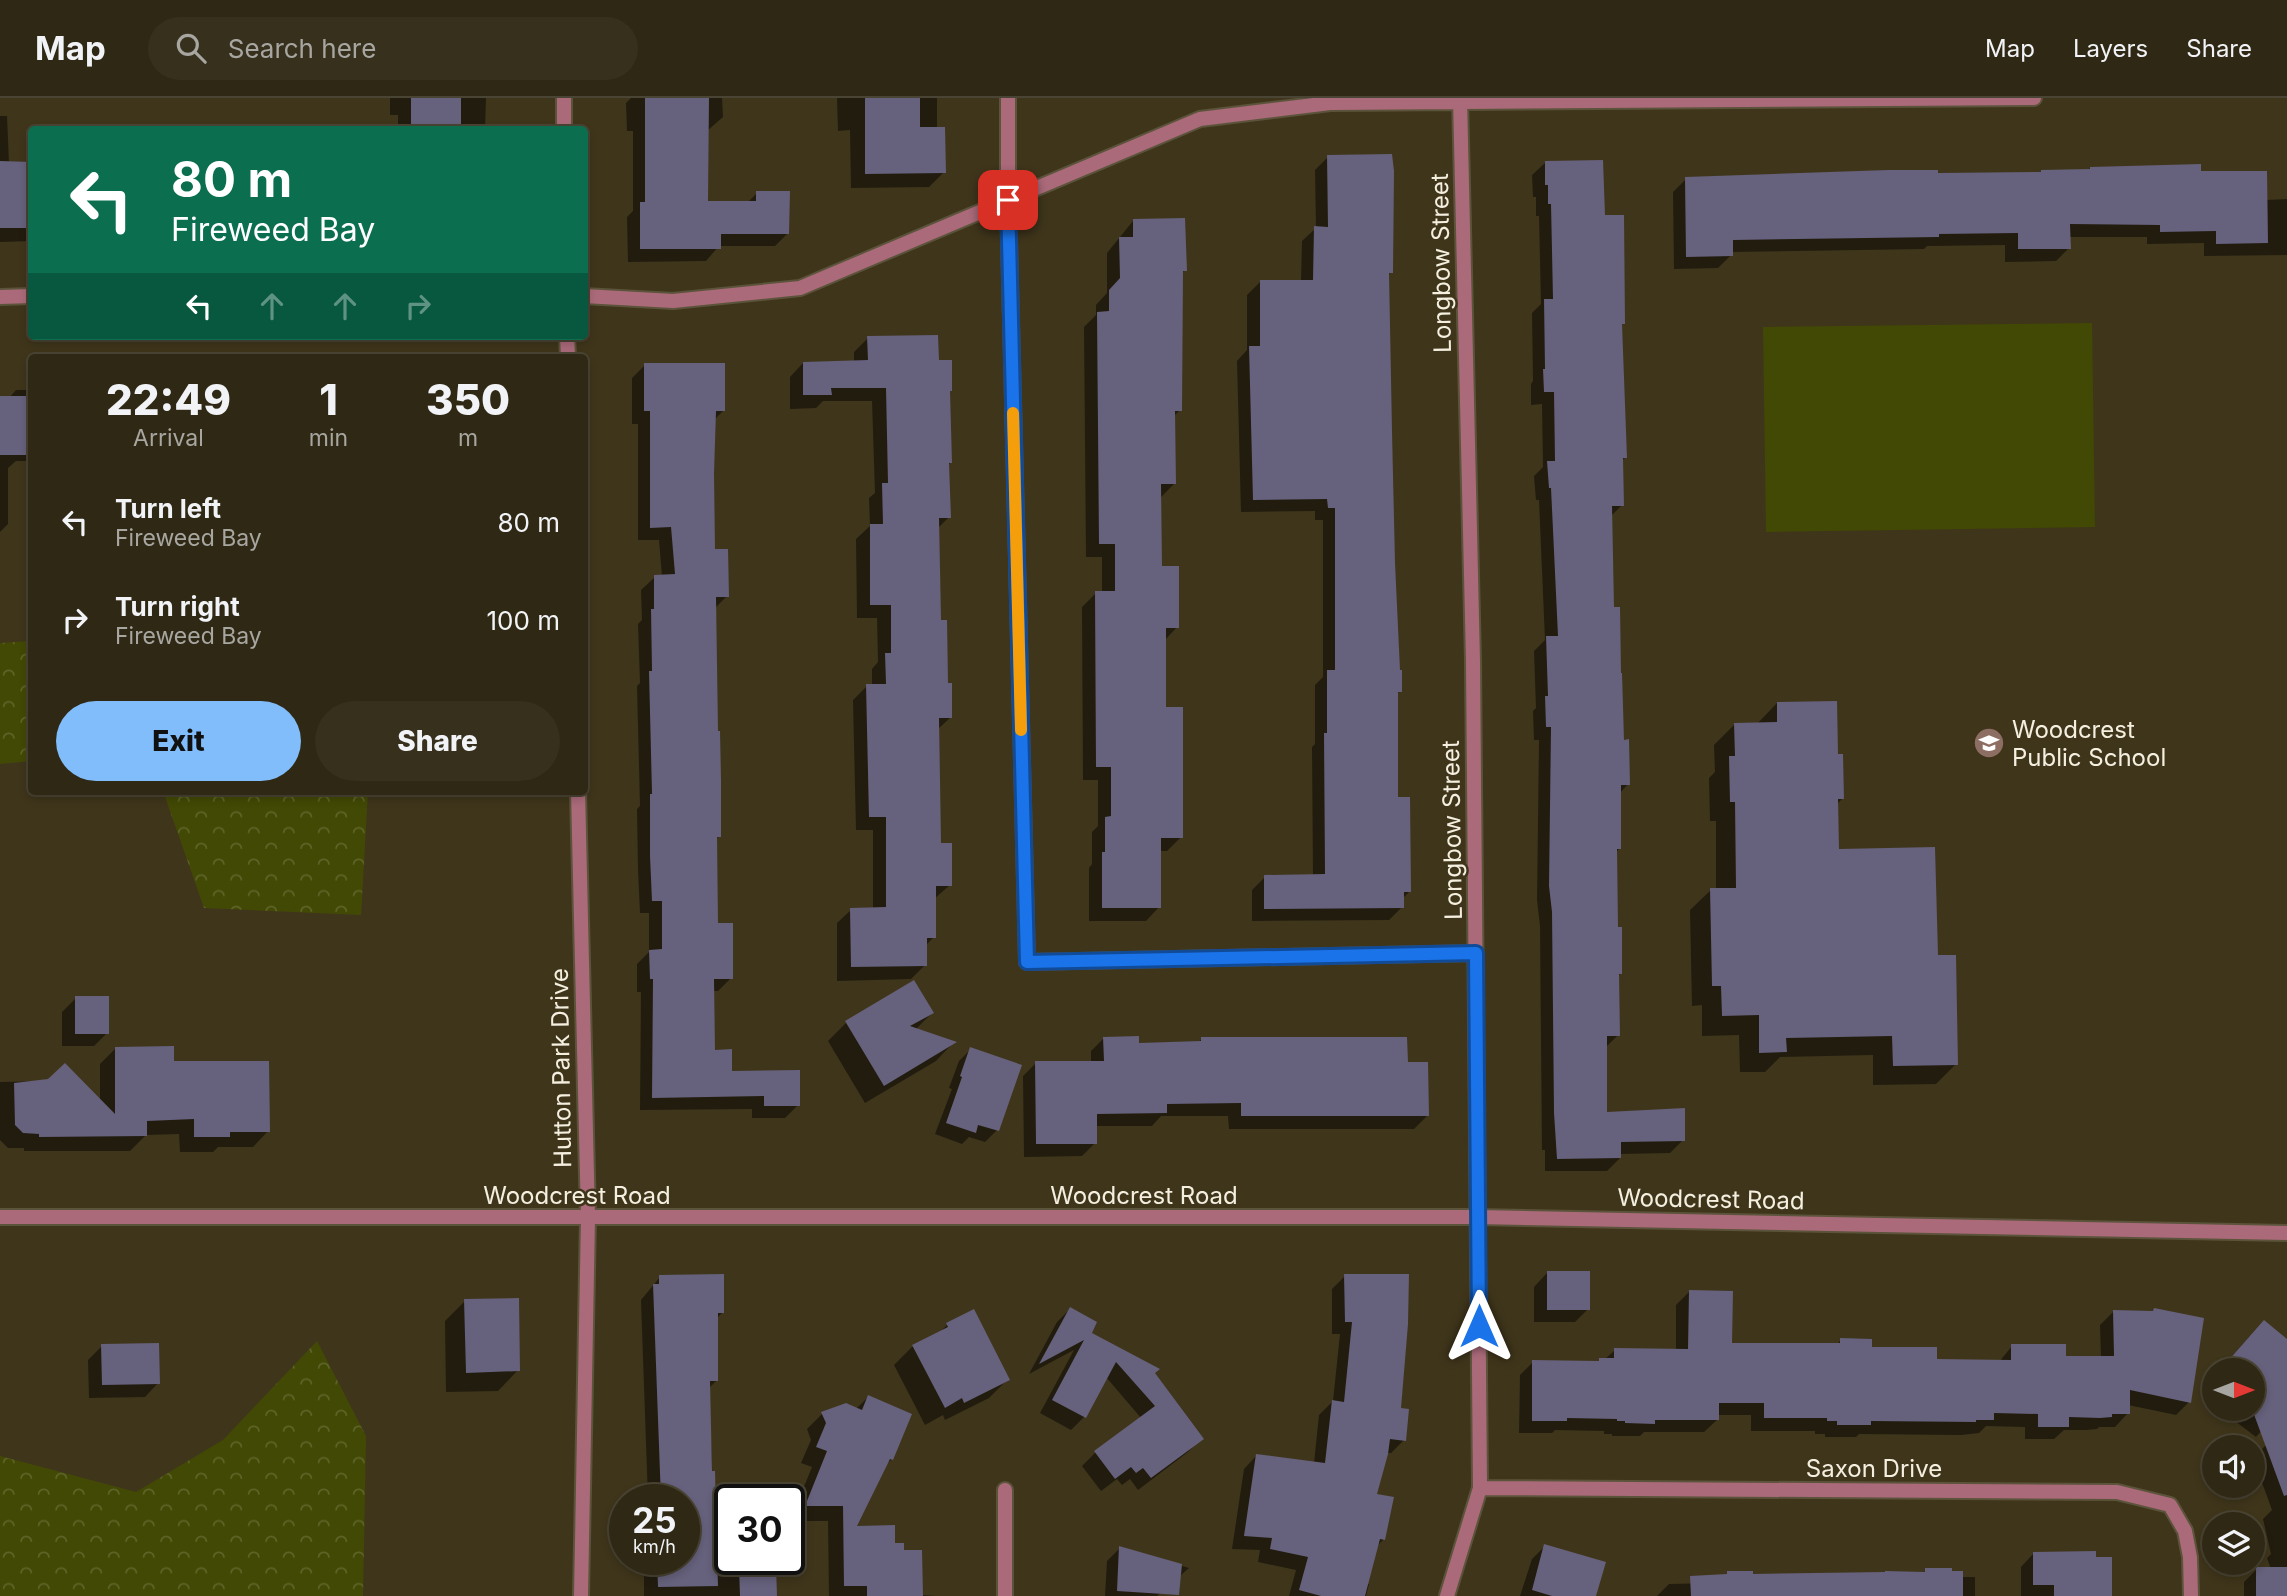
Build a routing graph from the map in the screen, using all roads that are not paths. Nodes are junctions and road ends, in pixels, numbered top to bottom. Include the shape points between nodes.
1 (564, 98) edge
2 (1008, 98) edge
3 (2034, 98) edge
4 (1460, 99) edge
5 (564, 126) edge
6 (1008, 200) junction
7 (0, 296) edge
8 (28, 296) edge
9 (588, 296) edge
10 (578, 795) edge
11 (1476, 953) junction
12 (0, 1217) edge
13 (1478, 1217) junction
14 (588, 1218) junction
15 (2287, 1233) edge
16 (1480, 1488) junction
17 (1005, 1490) dead end
18 (581, 1596) edge
19 (1005, 1596) edge
20 (1447, 1596) edge
21 (2191, 1596) edge

1 - 5 street
2 - 6 street
3 - 4 street
4 - 6 street via 1330,103 1200,119
4 - 11 street, Longbow Street
6 - 9 street via 800,288 673,301
6 - 11 street via 1027,962
7 - 8 street
10 - 14 street, Hutton Park Drive
11 - 13 street, Longbow Street
12 - 14 street, Woodcrest Road
13 - 14 street, Woodcrest Road
13 - 15 street, Woodcrest Road
13 - 16 street, Longbow Street
14 - 18 street, Hutton Park Drive
16 - 20 street, Longbow Street
16 - 21 street, Saxon Drive via 2117,1492 2170,1505 2185,1531
17 - 19 street

